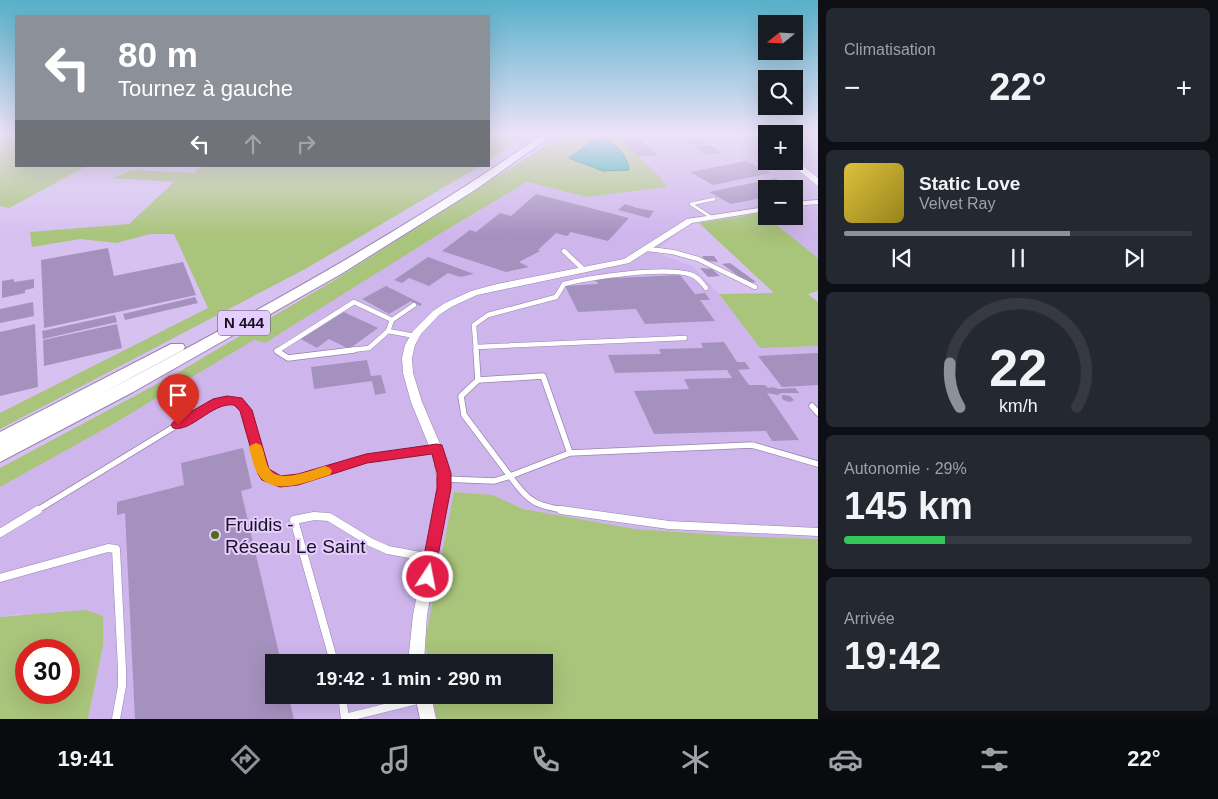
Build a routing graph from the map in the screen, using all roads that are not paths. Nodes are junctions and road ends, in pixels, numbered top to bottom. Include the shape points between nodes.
1 (492, 168) edge
2 (499, 168) edge
3 (802, 170) edge
4 (818, 183) edge
5 (714, 199) dead end
6 (816, 201) edge
7 (803, 203) edge
8 (758, 210) edge
9 (711, 217) junction
10 (648, 248) junction
11 (564, 251) dead end
12 (584, 270) junction
13 (755, 287) dead end
14 (706, 288) dead end
15 (414, 305) dead end
16 (392, 320) junction
17 (388, 331) junction
18 (415, 336) junction
19 (685, 338) dead end
20 (476, 347) junction
21 (478, 380) junction
22 (812, 406) dead end
23 (818, 413) edge
24 (0, 440) edge
25 (437, 448) junction
26 (570, 453) junction
27 (0, 455) edge
28 (818, 464) edge
29 (510, 476) junction
30 (444, 479) junction
31 (818, 532) edge
32 (0, 533) edge
33 (431, 558) junction
34 (0, 578) edge
35 (332, 654) edge
36 (417, 654) edge
37 (343, 704) edge
38 (396, 704) edge
39 (425, 704) edge
40 (116, 719) edge
41 (345, 719) edge
42 (428, 719) edge

1 - 24 highway, N 444 via 310,275
2 - 27 highway, N 444 via 322,279
3 - 4 main road
5 - 9 lane via 691,204
6 - 7 street
8 - 9 street
9 - 10 street via 690,221
10 - 12 street via 626,260
10 - 13 lane via 712,264
11 - 12 lane
12 - 18 street via 476,292 438,311
14 - 20 lane via 695,276 680,272 572,281 564,284 556,297 488,315 474,325
15 - 16 lane
16 - 17 lane
16 - 17 lane via 354,302 277,351 288,358 369,348
17 - 18 lane
18 - 25 street via 407,356 407,371 413,394
19 - 20 lane
20 - 21 lane
21 - 26 lane via 543,376
21 - 29 lane via 461,396 464,415
22 - 23 lane
25 - 30 street
25 - 32 lane via 366,458 280,482 266,476 263,471 242,404 223,400
26 - 28 lane via 752,445
26 - 29 lane
29 - 30 lane via 494,481
29 - 31 lane via 530,500 541,505 606,518 739,530
30 - 33 street
33 - 35 lane via 388,550 329,517 294,520
33 - 36 street
34 - 40 lane via 108,548 116,549 122,669
37 - 41 lane
38 - 41 lane
39 - 42 street

